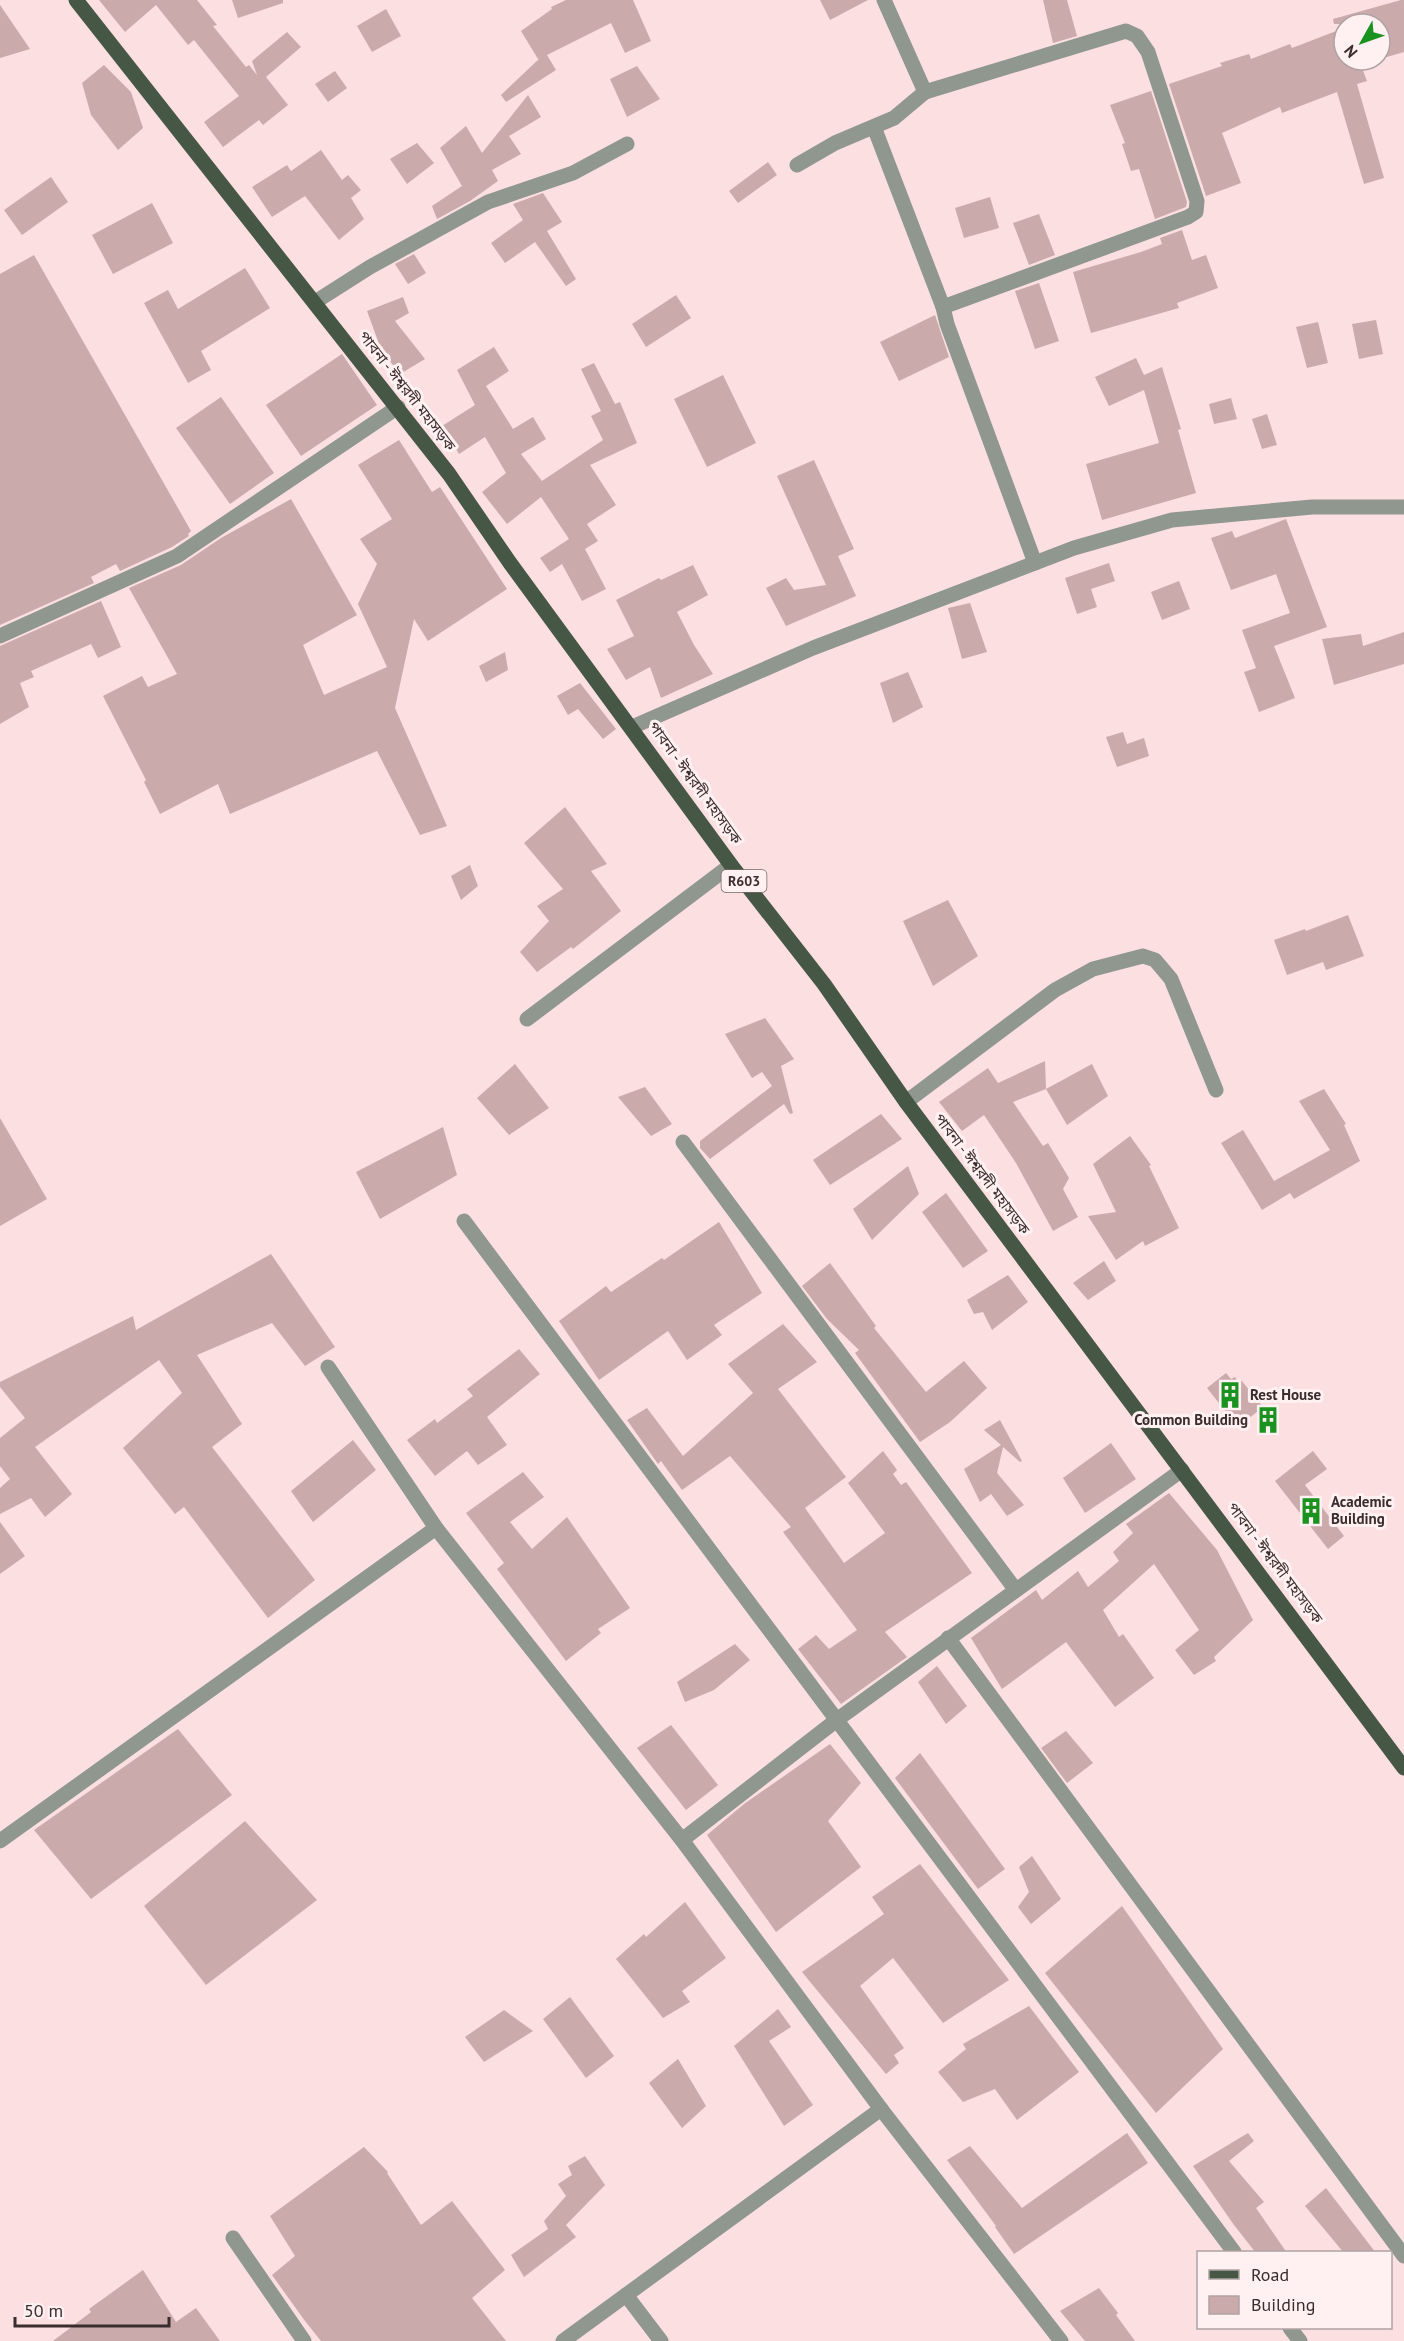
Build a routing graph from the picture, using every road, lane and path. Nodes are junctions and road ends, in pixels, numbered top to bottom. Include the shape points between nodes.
1 (76, 0) edge
2 (884, 0) edge
3 (925, 92) junction
4 (874, 127) junction
5 (627, 144) dead end
6 (797, 165) dead end
7 (315, 302) junction
8 (943, 307) junction
9 (398, 407) junction
10 (1404, 507) edge
11 (1035, 563) junction
12 (0, 636) edge
13 (632, 727) junction
14 (731, 865) junction
15 (527, 1019) dead end
16 (1216, 1090) dead end
17 (906, 1102) junction
18 (683, 1142) dead end
19 (464, 1221) dead end
20 (328, 1367) dead end
21 (1182, 1470) junction
22 (436, 1528) junction
23 (1015, 1589) junction
24 (948, 1638) junction
25 (838, 1719) junction
26 (1404, 1768) edge
27 (682, 1840) junction
28 (0, 1841) edge
29 (881, 2109) junction
30 (233, 2238) dead end
31 (1233, 2251) edge
32 (1404, 2256) edge
33 (626, 2295) junction
34 (1291, 2329) edge
35 (304, 2341) edge
36 (563, 2341) edge
37 (661, 2341) edge
38 (1061, 2341) edge
39 (1300, 2341) edge

1 - 7 main road, পাবনা - ঈশ্বরদী মহাসড়ক / R603
2 - 3 street
3 - 4 street via 894,118
3 - 8 street via 1126,31 1137,36 1148,52 1197,201 1196,212 1188,218
4 - 6 street
4 - 8 street
5 - 7 street via 573,173 488,202
7 - 9 main road, পাবনা - ঈশ্বরদী মহাসড়ক / R603
8 - 11 street
9 - 12 street via 177,556
9 - 13 main road, পাবনা - ঈশ্বরদী মহাসড়ক / R603
10 - 11 street via 1312,507 1172,520
11 - 13 street via 813,648
13 - 14 main road, পাবনা - ঈশ্বরদী মহাসড়ক / R603
14 - 15 street
14 - 17 main road, পাবনা - ঈশ্বরদী মহাসড়ক / R603 via 824,984
16 - 17 street via 1171,979 1155,960 1143,956 1093,969 1055,990
17 - 21 main road, পাবনা - ঈশ্বরদী মহাসড়ক / R603
18 - 23 street
19 - 25 street
20 - 22 street
21 - 23 street
21 - 26 main road, পাবনা - ঈশ্বরদী মহাসড়ক / R603
22 - 27 street
22 - 28 street
23 - 24 street
24 - 25 street
24 - 32 street
25 - 27 street
25 - 31 street
27 - 29 street
29 - 33 street
29 - 38 street
30 - 35 street
33 - 36 street
33 - 37 street
34 - 39 street

